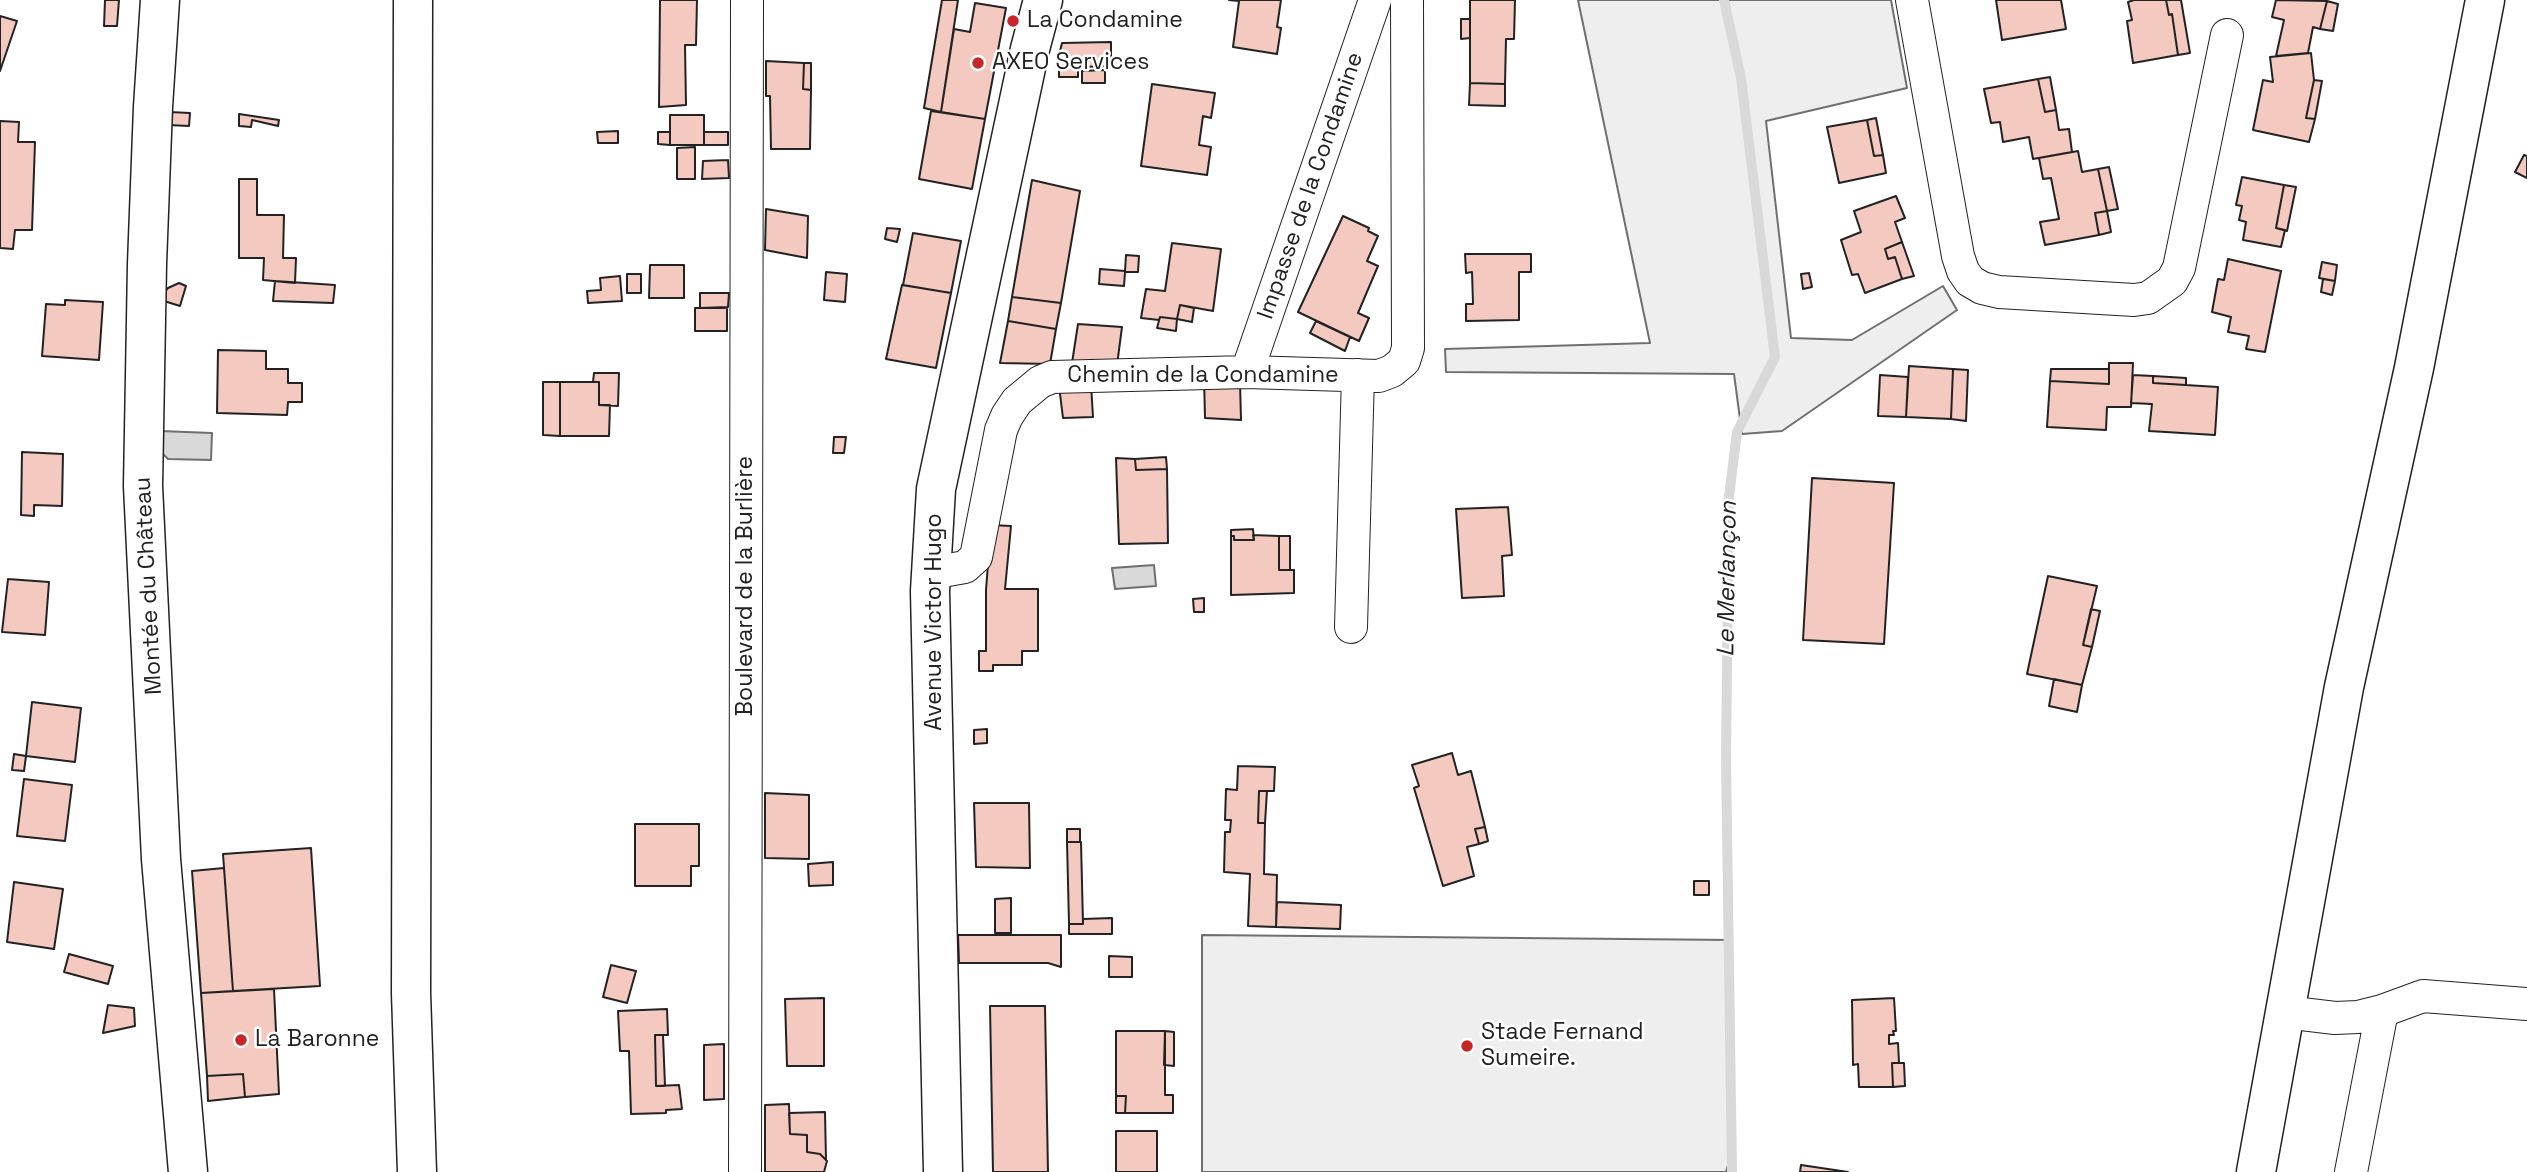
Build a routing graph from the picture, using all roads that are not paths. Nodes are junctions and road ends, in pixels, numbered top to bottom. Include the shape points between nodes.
1 (160, 0) edge
2 (413, 0) edge
3 (747, 0) edge
4 (1043, 0) edge
5 (1375, 0) edge
6 (1407, 0) edge
7 (1912, 0) edge
8 (2485, 0) edge
9 (2227, 35) dead end
10 (1247, 372) junction
11 (1358, 375) junction
12 (931, 573) junction
13 (1351, 627) dead end
14 (411, 993) junction
15 (2527, 1004) edge
16 (2382, 1011) junction
17 (2285, 1012) junction
18 (188, 1172) edge
19 (402, 1172) edge
20 (417, 1172) edge
21 (746, 1172) edge
22 (943, 1172) edge
23 (2256, 1172) edge
24 (2351, 1172) edge

1 - 18 main road, Montée du Château via 146,264 143,486 161,859
2 - 14 main road
3 - 21 street, Boulevard de la Burlière
4 - 12 main road, Avenue Victor Hugo via 936,489
5 - 10 street, Impasse de la Condamine
6 - 11 street, Chemin de la Condamine via 1408,348 1404,360 1392,371
7 - 9 street via 1960,263 1970,281 1999,292 2134,300 2148,298 2172,281 2179,268
8 - 17 main road via 2414,368 2344,687
10 - 11 street, Chemin de la Condamine
10 - 12 street, Chemin de la Condamine via 1052,377 1027,390 1001,430 976,557 965,567
11 - 13 street, Chemin de la Condamine
12 - 22 main road, Avenue Victor Hugo
14 - 19 main road
14 - 20 main road
15 - 16 street via 2423,996
16 - 17 street via 2335,1018
16 - 24 street
17 - 23 main road

